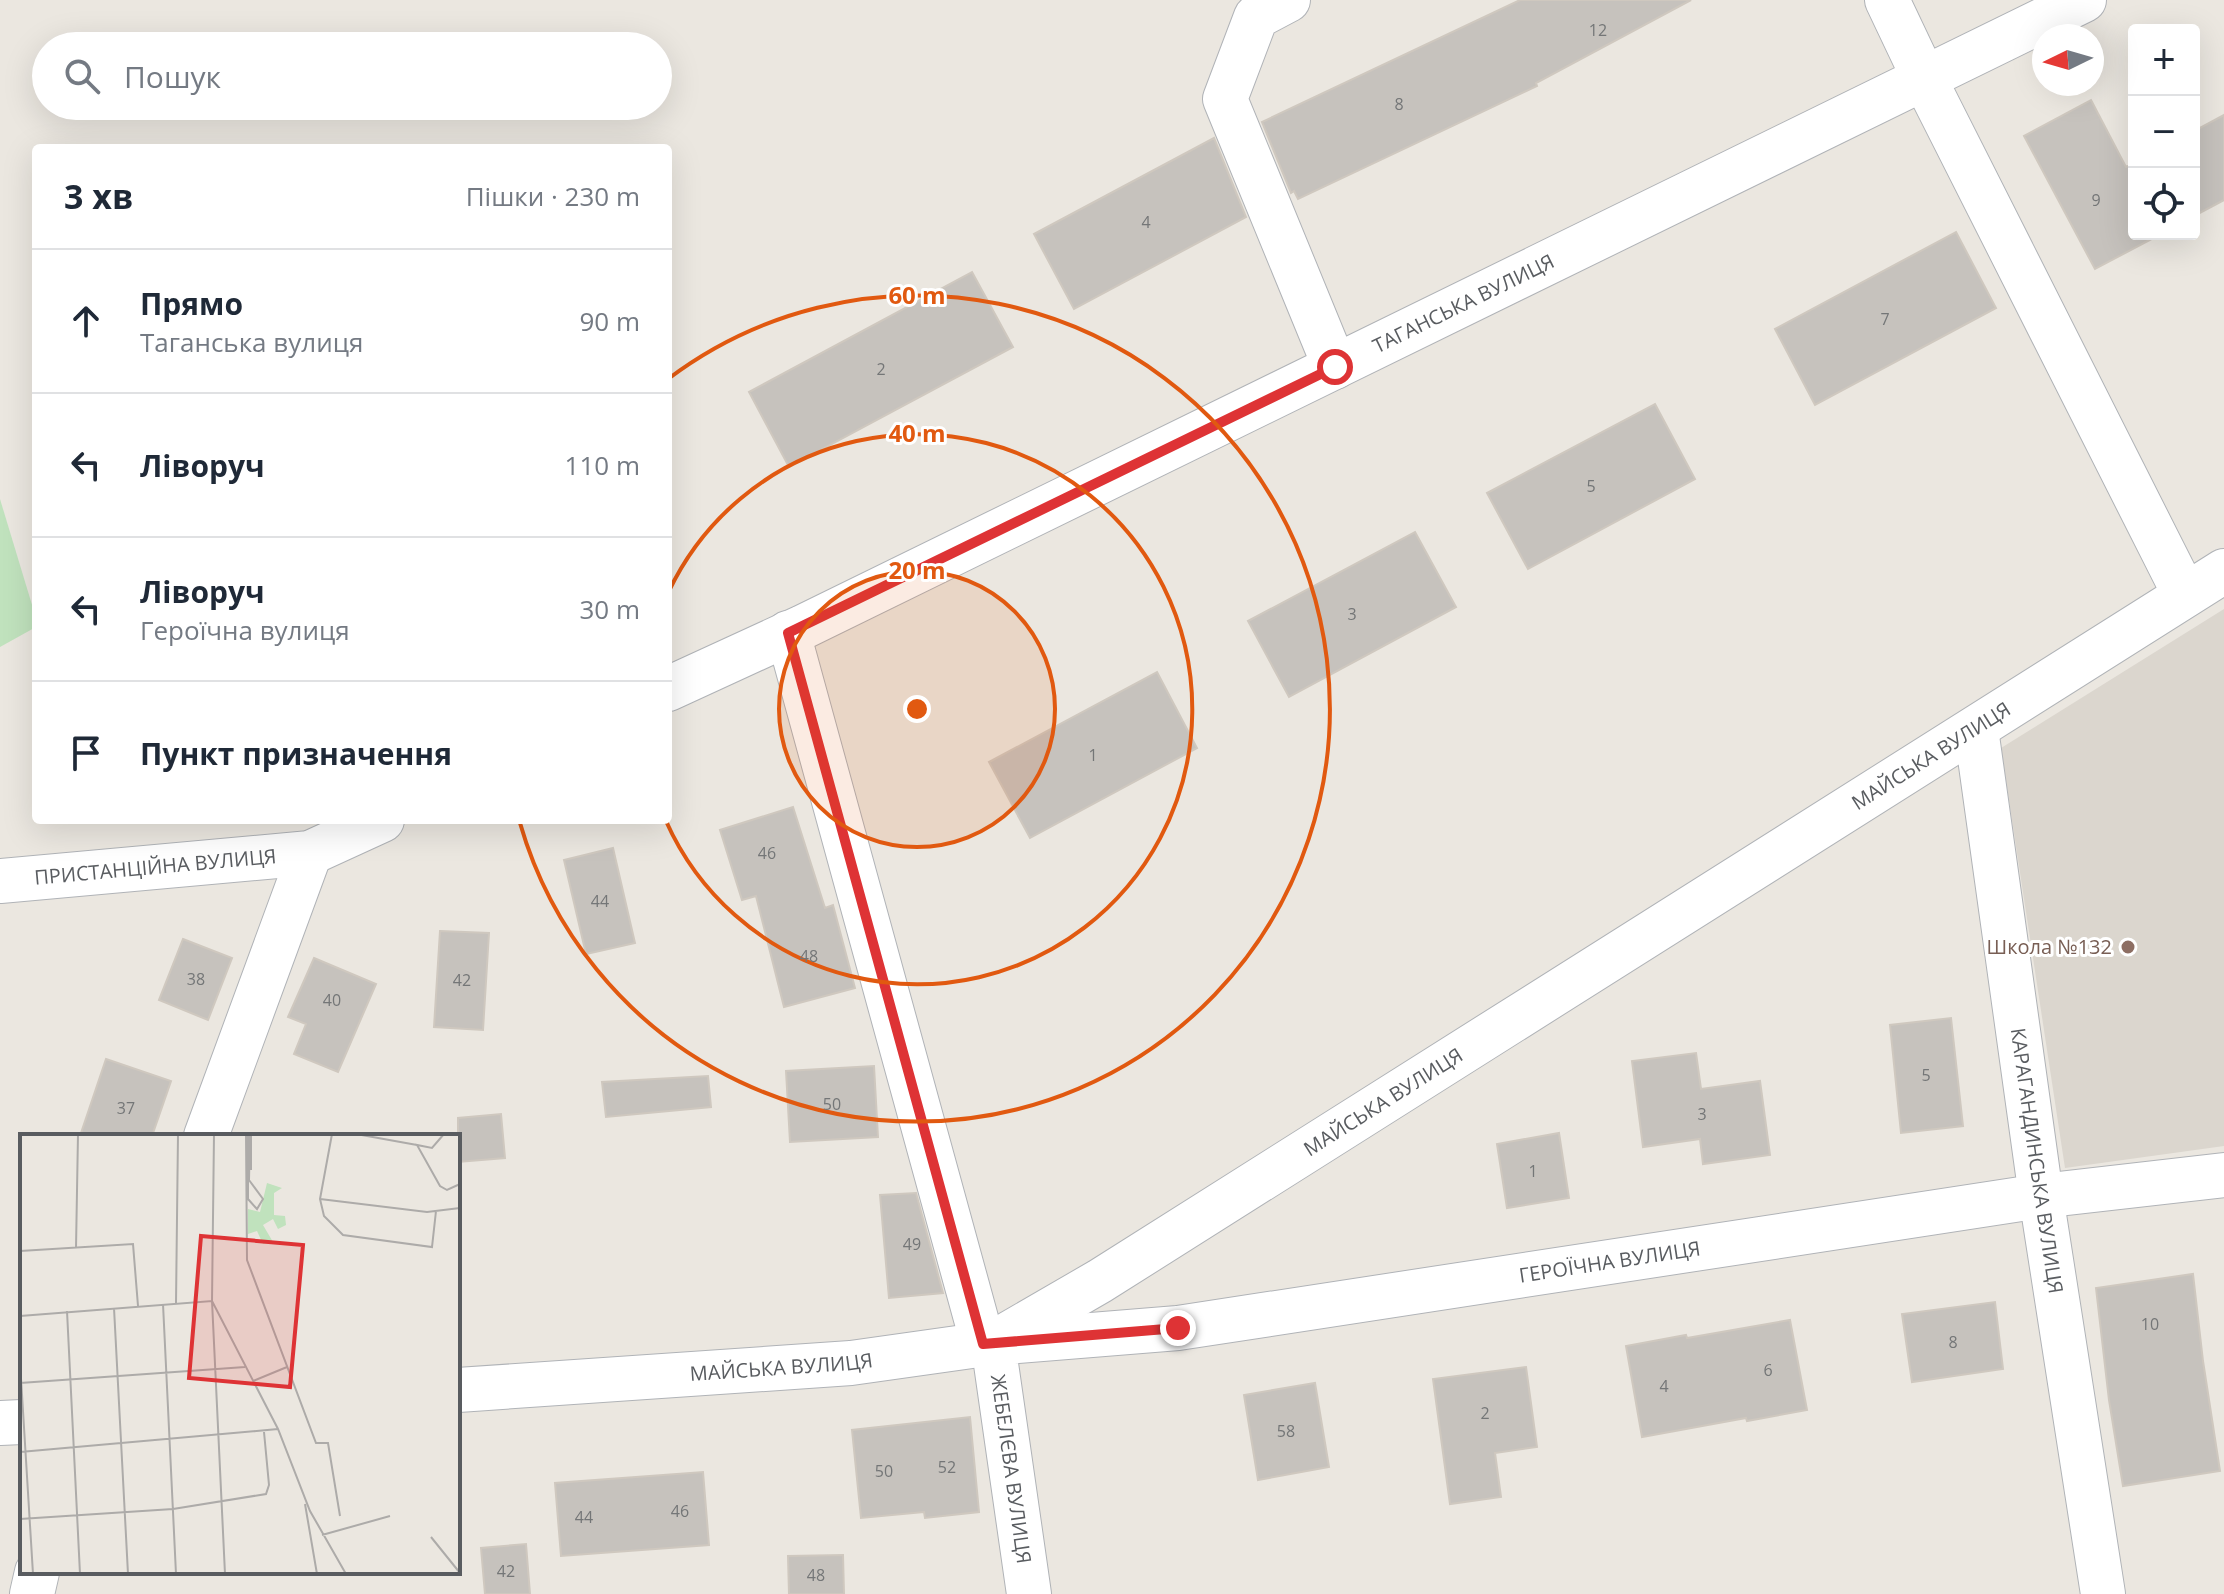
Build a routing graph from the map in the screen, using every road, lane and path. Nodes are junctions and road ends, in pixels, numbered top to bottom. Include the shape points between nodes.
1 (1288, 0) edge
2 (1887, 0) edge
3 (2084, 0) edge
4 (1924, 78) junction
5 (1335, 367) junction
6 (2224, 571) edge
7 (2185, 595) junction
8 (788, 633) junction
9 (672, 687) edge
10 (1976, 729) junction
11 (373, 824) edge
12 (310, 853) junction
13 (0, 881) edge
14 (207, 1134) edge
15 (2224, 1175) edge
16 (2041, 1196) junction
17 (988, 1344) junction
18 (460, 1390) edge
19 (20, 1422) edge
20 (0, 1423) edge
21 (37, 1574) edge
22 (32, 1594) edge
23 (1029, 1594) edge
24 (2103, 1594) edge

1 - 5 street via 1256,17 1225,99
2 - 4 street
3 - 4 street, ТАГАНСЬКА ВУЛИЦЯ
4 - 5 street, ТАГАНСЬКА ВУЛИЦЯ
4 - 7 street
5 - 8 street, ТАГАНСЬКА ВУЛИЦЯ
6 - 7 street, МАЙСЬКА ВУЛИЦЯ
7 - 10 street, МАЙСЬКА ВУЛИЦЯ
8 - 9 street, ТАГАНСЬКА ВУЛИЦЯ
8 - 17 street, ЖЕБЕЛЄВА ВУЛИЦЯ
10 - 16 street, КАРАГАНДИНСЬКА ВУЛИЦЯ
10 - 17 street, МАЙСЬКА ВУЛИЦЯ via 1100,1281
11 - 12 street
12 - 13 street, ПРИСТАНЦІЙНА ВУЛИЦЯ
12 - 14 street
15 - 16 street, ГЕРОЇЧНА ВУЛИЦЯ
16 - 17 street, ГЕРОЇЧНА ВУЛИЦЯ via 1178,1328
16 - 24 street, КАРАГАНДИНСЬКА ВУЛИЦЯ
17 - 18 street, МАЙСЬКА ВУЛИЦЯ via 851,1363
17 - 23 street, ЖЕБЕЛЄВА ВУЛИЦЯ
19 - 20 street
21 - 22 street

